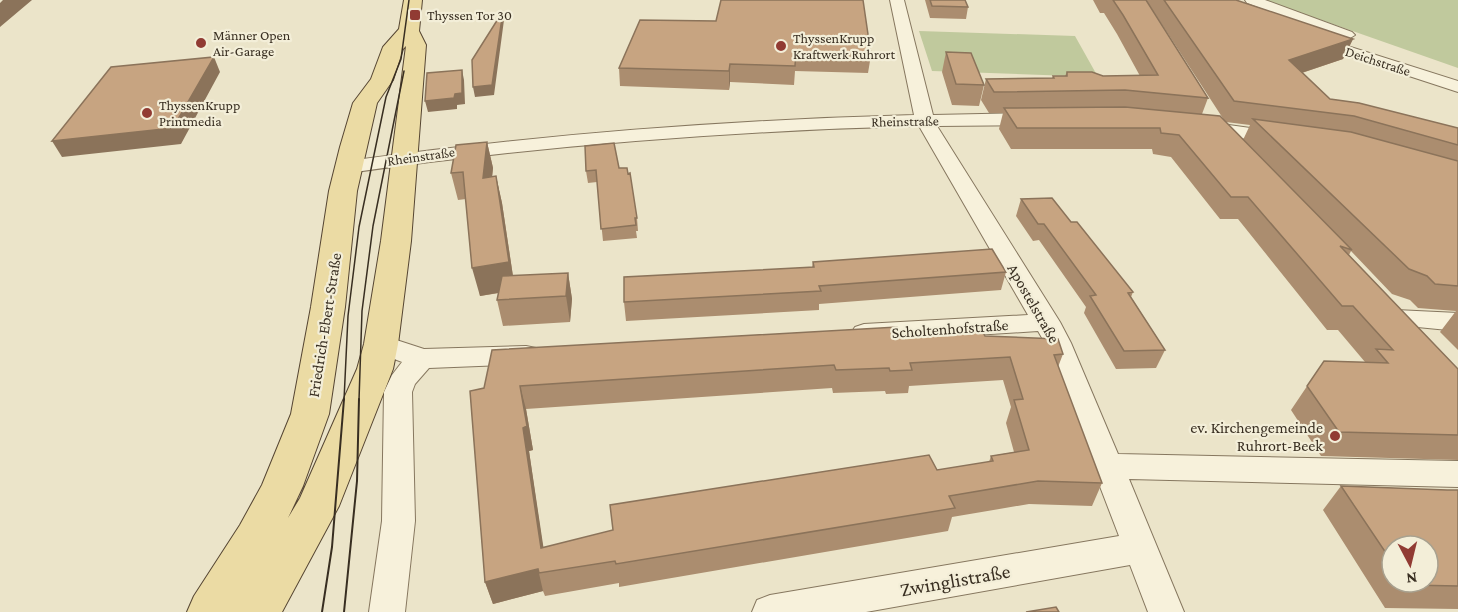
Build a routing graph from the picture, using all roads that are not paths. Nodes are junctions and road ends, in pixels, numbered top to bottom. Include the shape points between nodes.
1 (413, 0) edge
2 (897, 0) edge
3 (1252, 0) edge
4 (409, 31) junction
5 (1300, 35) edge
6 (1415, 60) junction
7 (1396, 68) junction
8 (1458, 76) edge
9 (1458, 87) edge
10 (1206, 109) edge
11 (1059, 119) edge
12 (925, 121) junction
13 (1177, 124) edge
14 (1218, 129) junction
15 (1297, 140) edge
16 (1242, 155) edge
17 (404, 159) junction
18 (345, 179) junction
19 (1047, 321) junction
20 (1458, 322) edge
21 (845, 335) edge
22 (1419, 342) edge
23 (381, 344) junction
24 (548, 354) edge
25 (422, 359) junction
26 (1108, 466) junction
27 (1458, 474) edge
28 (1140, 548) junction
29 (211, 612) edge
30 (257, 612) edge
31 (387, 612) edge
32 (770, 612) edge
33 (1166, 612) edge

1 - 4 main road
2 - 12 street, Apostelstraße
3 - 6 street
4 - 17 main road via 416,45
4 - 18 main road, Friedrich-Ebert-Straße via 393,47 382,80 365,103
5 - 7 street, Deichstraße
6 - 7 street via 1411,65
6 - 8 street
7 - 9 street, Deichstraße
10 - 14 street
11 - 12 street, Rheinstraße
12 - 17 street, Rheinstraße via 801,123 470,149
12 - 19 street, Apostelstraße
13 - 14 street
14 - 15 street
14 - 16 street
17 - 18 street, Rheinstraße
17 - 23 main road
18 - 29 main road, Friedrich-Ebert-Straße via 310,414 282,486
19 - 21 street, Scholtenhofstraße
19 - 26 street, Apostelstraße
20 - 22 street via 1388,309
23 - 25 street
23 - 30 main road via 375,369 318,506
24 - 25 street
25 - 31 street via 403,380 398,394 398,524
26 - 27 street
26 - 28 street, Apostelstraße
28 - 32 street, Zwinglistraße
28 - 33 street, Apostelstraße

